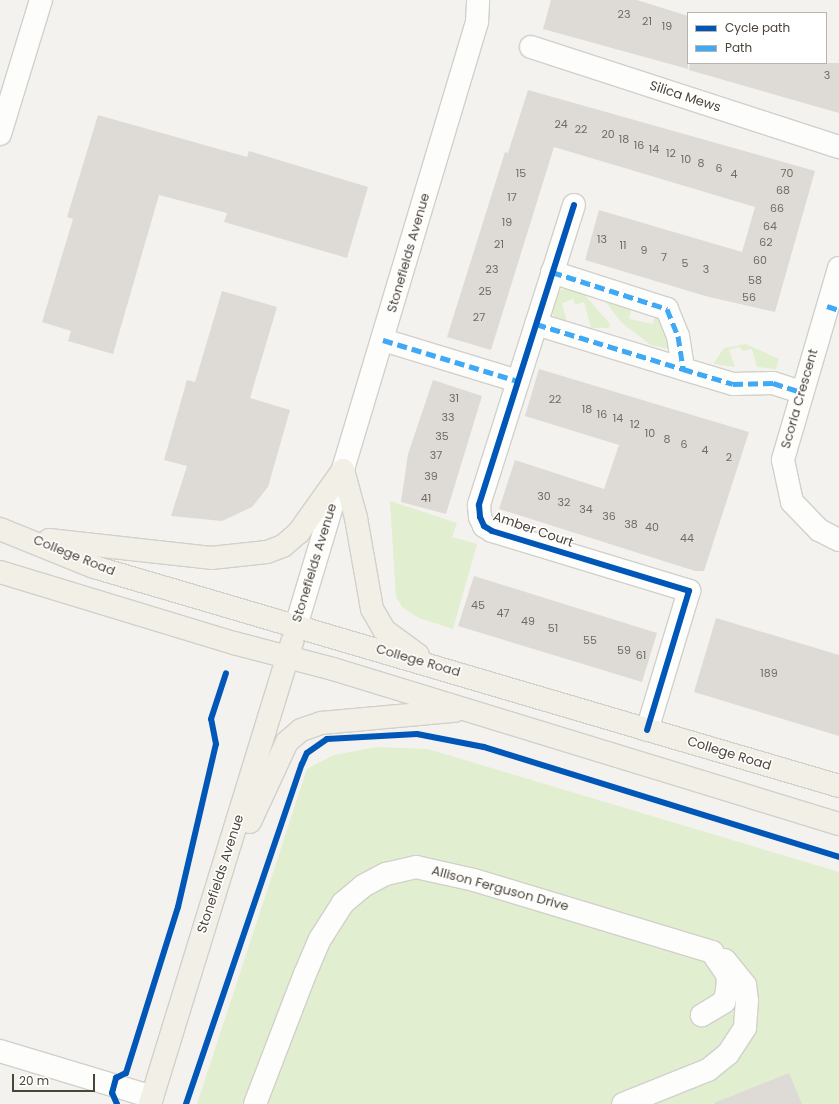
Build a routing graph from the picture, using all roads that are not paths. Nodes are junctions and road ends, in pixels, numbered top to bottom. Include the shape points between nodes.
1 (42, 0) edge
2 (478, 0) edge
3 (492, 0) edge
4 (477, 22) junction
5 (531, 48) dead end
6 (0, 134) edge
7 (839, 147) edge
8 (574, 205) dead end
9 (839, 268) edge
10 (552, 272) junction
11 (833, 308) edge
12 (536, 324) junction
13 (382, 340) junction
14 (682, 369) junction
15 (518, 381) junction
16 (801, 392) junction
17 (343, 470) junction
18 (0, 529) edge
19 (28, 538) junction
20 (839, 540) edge
21 (0, 572) edge
22 (296, 626) junction
23 (288, 656) junction
24 (467, 676) junction
25 (465, 710) junction
26 (647, 730) junction
27 (839, 786) edge
28 (839, 824) edge
29 (211, 904) junction
30 (712, 952) junction
31 (702, 1015) dead end
32 (0, 1051) edge
33 (151, 1101) edge
34 (255, 1104) edge
35 (623, 1104) edge

1 - 6 street
2 - 4 street, Stonefields Avenue
3 - 4 street, Stonefields Avenue
4 - 13 street, Stonefields Avenue
5 - 7 street, Silica Mews
8 - 10 street, Amber Court
9 - 11 street, Scoria Crescent
10 - 12 street, Amber Court
10 - 14 street via 667,309 678,336
11 - 16 street, Scoria Crescent
12 - 14 street
12 - 15 street, Amber Court
13 - 15 street
13 - 17 street, Stonefields Avenue
14 - 16 street via 733,384 773,383
15 - 26 street, Amber Court via 479,505 484,526 689,591
16 - 20 street, Scoria Crescent via 783,460 786,482 792,502 804,517 819,530
17 - 19 main road via 300,532 283,546 267,552 211,558
17 - 22 street, Stonefields Avenue
17 - 24 main road via 356,518 368,596 384,630 409,650
18 - 19 main road, College Road
19 - 22 main road, College Road via 94,567
21 - 23 main road via 234,643
22 - 23 main road, Stonefields Avenue
22 - 24 main road, College Road
23 - 25 main road
23 - 29 main road, Stonefields Avenue
24 - 26 main road, College Road
25 - 28 main road
25 - 29 main road via 321,723 301,730 287,742
26 - 27 main road, College Road
29 - 33 main road, Stonefields Avenue
30 - 31 street via 728,976 727,991 724,1002
30 - 34 street, Allison Ferguson Drive via 474,880 416,867 386,874 363,886 343,904 320,939
30 - 35 street, Allison Ferguson Drive via 730,963 745,985 745,1028 728,1054 708,1070
32 - 33 street

